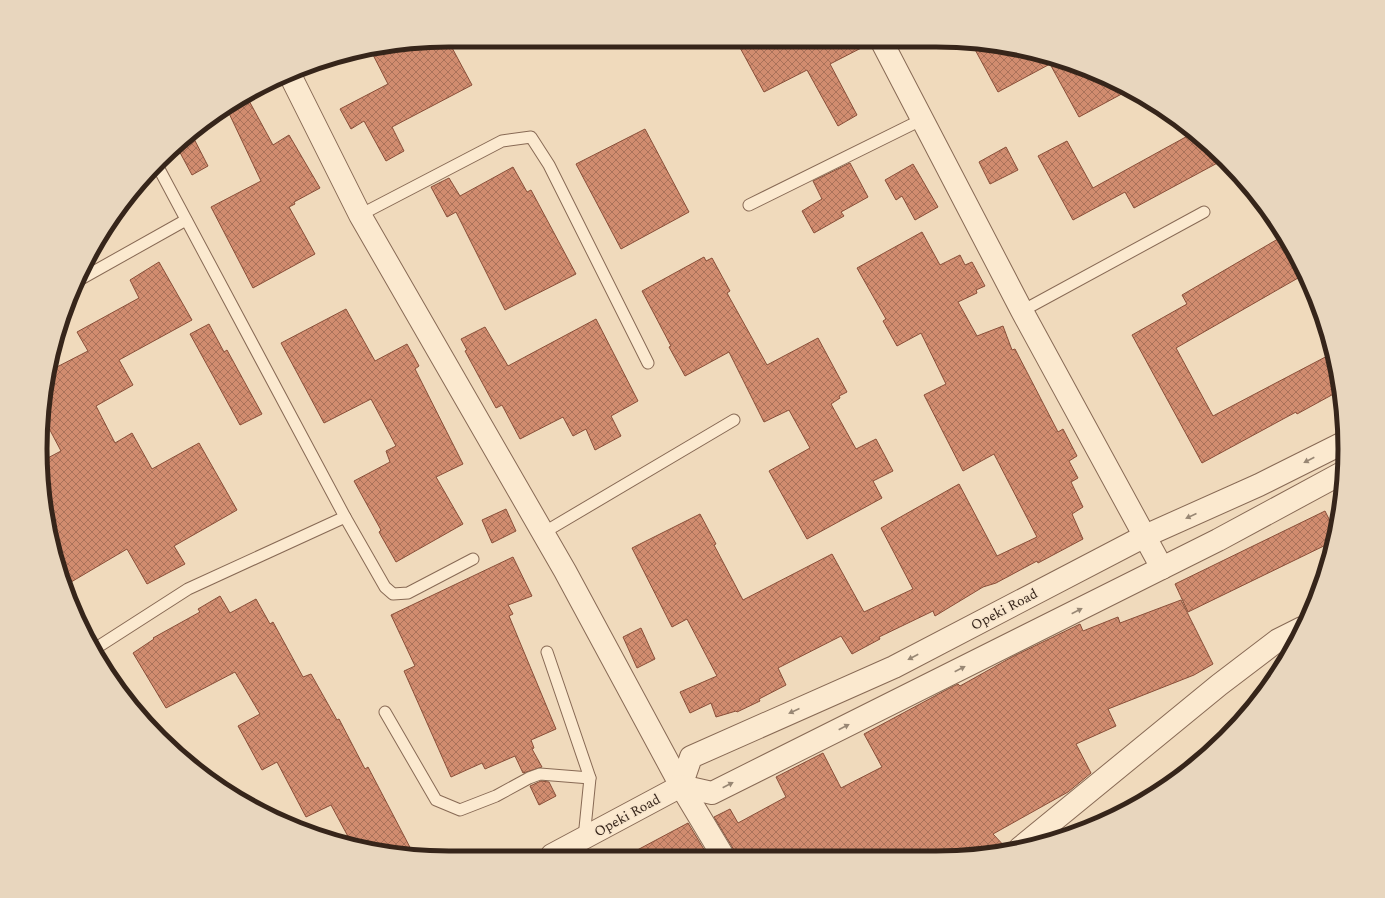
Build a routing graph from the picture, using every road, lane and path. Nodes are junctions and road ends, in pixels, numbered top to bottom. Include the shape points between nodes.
1 (886, 47) edge
2 (292, 79) edge
3 (924, 119) junction
4 (160, 170) edge
5 (749, 205) dead end
6 (1204, 212) dead end
7 (360, 215) junction
8 (186, 220) junction
9 (86, 276) edge
10 (1022, 311) junction
11 (648, 363) dead end
12 (734, 420) dead end
13 (1338, 446) edge
14 (1337, 476) edge
15 (345, 517) junction
16 (543, 533) junction
17 (1145, 536) junction
18 (473, 559) dead end
19 (1162, 568) junction
20 (1294, 632) edge
21 (99, 646) edge
22 (547, 652) dead end
23 (894, 667) junction
24 (903, 698) junction
25 (385, 712) dead end
26 (590, 778) junction
27 (681, 786) junction
28 (584, 839) junction
29 (1031, 839) edge
30 (560, 851) edge
31 (720, 851) edge

1 - 3 street
2 - 7 street
3 - 5 lane
3 - 10 street
4 - 8 lane
6 - 10 lane
7 - 11 lane via 502,141 531,137 549,165
7 - 16 street
8 - 9 lane
8 - 15 lane
10 - 17 street
12 - 16 lane
13 -> 17 street, Opeki Road via 1259,485
14 - 19 street
15 - 18 lane via 385,587 393,594 408,593
15 - 21 lane via 188,589
16 - 27 street
17 - 19 street
17 -> 23 street, Opeki Road
24 -> 19 street
20 - 29 street via 1278,640 1219,685
22 - 26 lane
23 - 24 street
23 -> 27 street, Opeki Road via 691,756
27 -> 24 street via 712,793
25 - 26 lane via 436,800 460,810 496,796 540,774
26 - 28 lane
27 - 28 street, Opeki Road
27 - 31 street
28 - 30 street, Opeki Road

